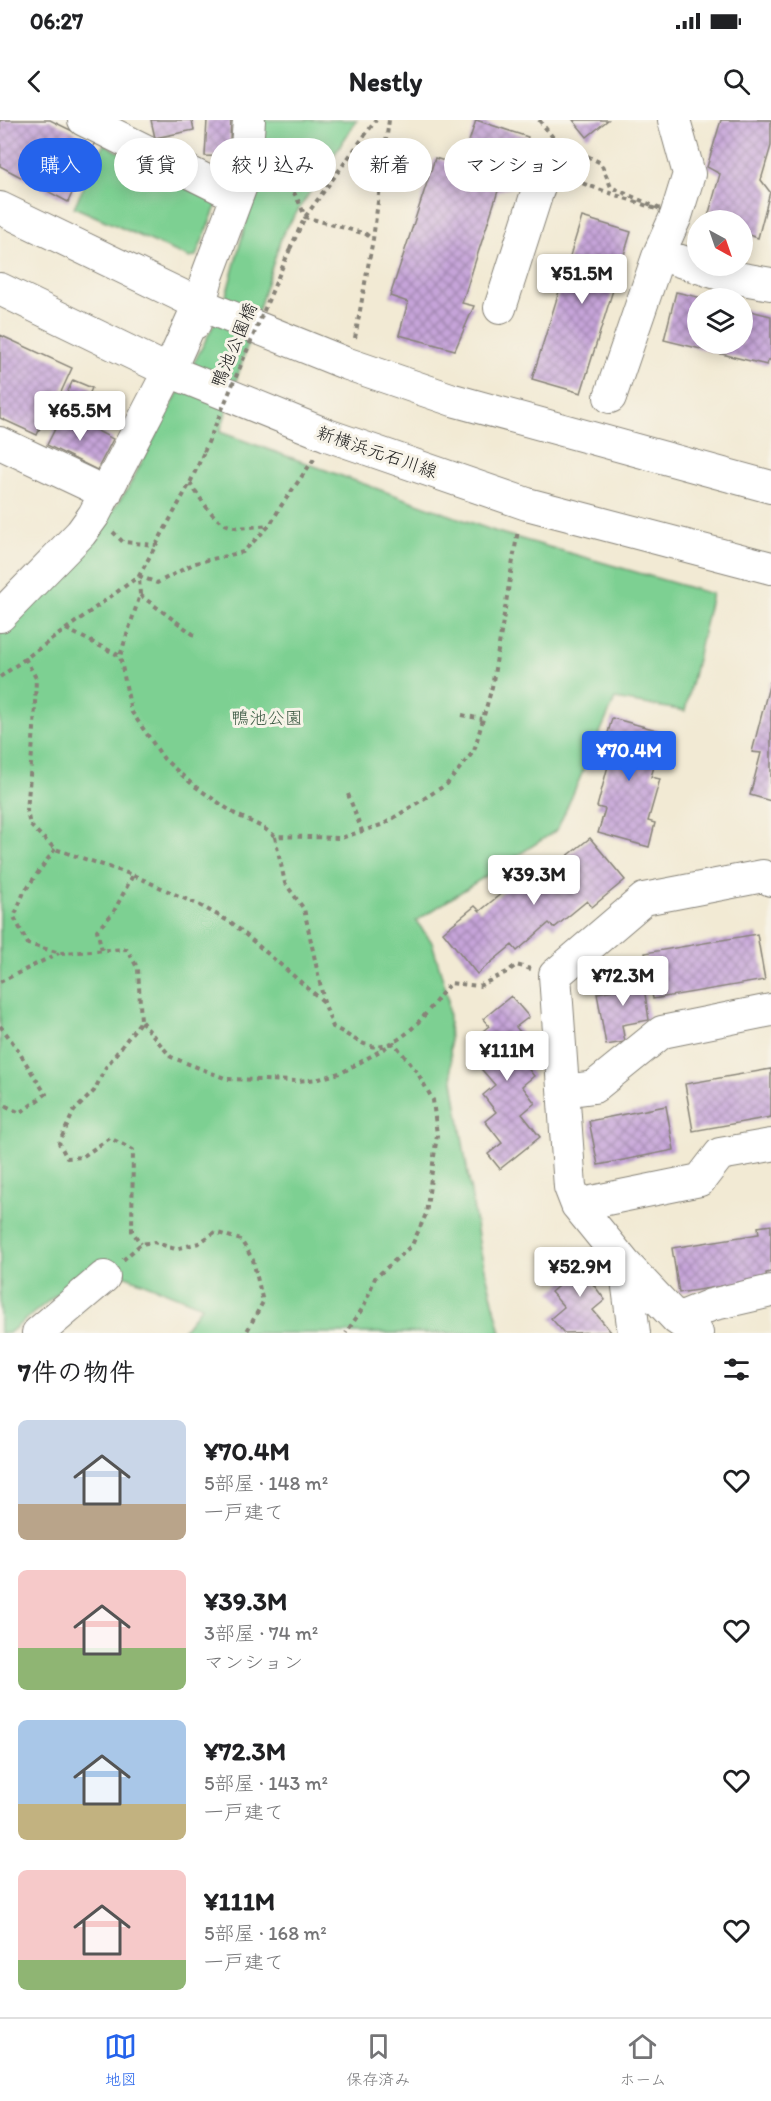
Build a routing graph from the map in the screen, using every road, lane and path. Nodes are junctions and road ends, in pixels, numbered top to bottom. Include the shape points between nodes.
1 (84, 120) edge
2 (249, 120) edge
3 (376, 120) edge
4 (389, 120) edge
5 (539, 120) edge
6 (674, 120) edge
7 (553, 138) edge
8 (590, 158) edge
9 (590, 186) edge
10 (293, 192) edge
11 (537, 192) edge
12 (237, 196) junction
13 (0, 208) edge
14 (676, 216) junction
15 (305, 217) junction
16 (373, 239) junction
17 (659, 254) junction
18 (152, 281) junction
19 (771, 284) edge
20 (0, 289) edge
21 (199, 304) junction
22 (500, 308) dead end
23 (355, 339) dead end
24 (169, 371) junction
25 (206, 387) junction
26 (610, 398) dead end
27 (0, 442) edge
28 (314, 459) dead end
29 (190, 483) junction
30 (771, 487) edge
31 (100, 504) junction
32 (270, 525) junction
33 (518, 529) dead end
34 (156, 545) junction
35 (771, 568) edge
36 (139, 576) junction
37 (140, 595) junction
38 (1, 612) edge
39 (66, 628) junction
40 (197, 637) dead end
41 (120, 656) junction
42 (25, 658) junction
43 (0, 677) edge
44 (462, 715) dead end
45 (482, 719) junction
46 (348, 794) dead end
47 (362, 831) junction
48 (274, 837) junction
49 (55, 849) junction
50 (133, 875) junction
51 (771, 880) edge
52 (102, 950) junction
53 (60, 952) junction
54 (555, 975) junction
55 (0, 982) edge
56 (324, 1002) junction
57 (771, 1010) edge
58 (141, 1021) junction
59 (0, 1026) edge
60 (394, 1043) junction
61 (564, 1091) junction
62 (0, 1103) edge
63 (771, 1145) edge
64 (577, 1205) junction
65 (141, 1244) junction
66 (625, 1264) junction
67 (104, 1277) joint
68 (771, 1291) edge
69 (687, 1326) edge
70 (38, 1333) edge
71 (246, 1333) edge
72 (346, 1333) edge
73 (634, 1333) edge

1 - 12 street
2 - 12 street via 245,176
3 - 15 path, 鴨池公園橋
4 - 16 path
5 - 7 path
6 - 14 street via 689,174
8 - 14 path via 601,163 611,187
9 - 14 path
10 - 15 path
11 - 22 street
12 - 21 street
13 - 18 street
14 - 17 street
15 - 16 path
15 - 29 path, 鴨池公園橋, bridge
16 - 23 path
17 - 19 street via 726,276
17 - 26 street
18 - 21 street
18 - 24 street via 156,294 176,304 180,313
20 - 24 street, 新横浜元石川線
21 - 24 street
21 - 25 street via 189,364 202,374
21 - 30 street via 345,363 453,400
24 - 25 street, 新横浜元石川線
24 - 31 street
25 - 35 street, 新横浜元石川線 via 327,435 527,504
27 - 31 street
28 - 32 path
29 - 32 path via 210,511 227,525
29 - 34 path, 鴨池公園橋
31 - 34 path via 123,542
31 - 38 street via 81,533
32 - 36 path via 243,552 195,563 157,583
33 - 45 path via 492,687
34 - 36 path, 鴨池公園橋
36 - 37 path
36 - 39 path
37 - 40 path
37 - 41 path
39 - 41 path
39 - 42 path
41 - 48 path via 131,711 164,759 194,785
42 - 43 path
42 - 49 path via 36,678 27,811 30,825
44 - 45 path
45 - 47 path via 474,751 447,784 384,824
46 - 47 path
47 - 48 path via 340,838
48 - 56 path via 285,883 304,909
49 - 50 path
49 - 53 path via 24,892 14,917 28,944
50 - 52 path via 112,913 97,930
50 - 56 path via 232,923
51 - 54 street via 764,876 644,899
52 - 53 path
52 - 58 path via 127,949 138,969
53 - 55 path
54 - 60 path via 516,965 479,986 450,983 417,1025
54 - 61 street
56 - 60 path via 333,1027 368,1046
57 - 61 street via 662,1032 594,1087
58 - 60 path via 171,1057 227,1079 319,1079 343,1072
58 - 65 path via 106,1067 94,1091 74,1111 59,1143 67,1158 82,1157 110,1138 133,1150 132,1231
59 - 62 path via 14,1041 46,1094 20,1113
60 - 72 path via 433,1100 437,1136 426,1214 412,1245 375,1278 364,1306
61 - 64 street via 570,1187
63 - 64 street via 720,1154 700,1180
64 - 66 street
65 - 67 path
65 - 71 path via 154,1242 175,1249 199,1243 215,1232 241,1240 253,1260 263,1302
66 - 69 street
66 - 73 street
67 - 70 street
68 - 69 street via 711,1305

